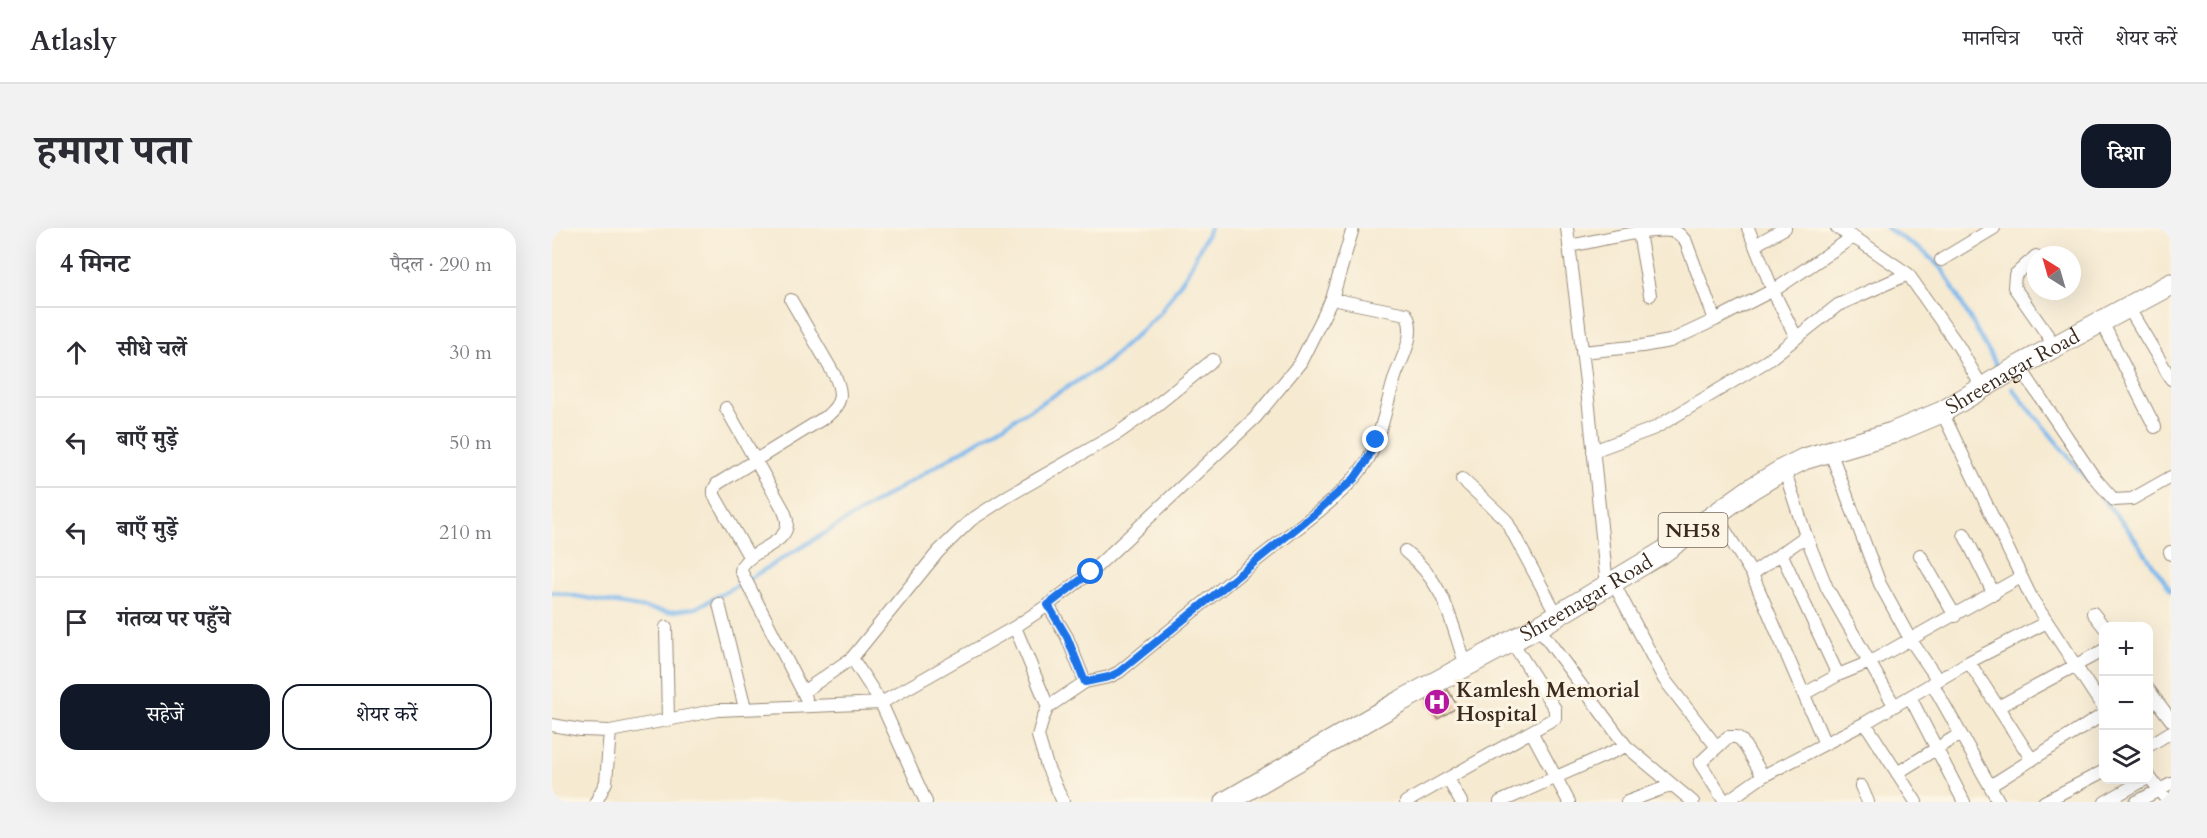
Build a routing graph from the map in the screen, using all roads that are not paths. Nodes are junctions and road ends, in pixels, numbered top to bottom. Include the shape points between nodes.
1 (1353, 228) edge
2 (1567, 228) edge
3 (1748, 228) edge
4 (1785, 228) edge
5 (1837, 228) edge
6 (1992, 229) edge
7 (1625, 232) edge
8 (1639, 233) junction
9 (1853, 237) junction
10 (1755, 245) junction
11 (1569, 246) junction
12 (1941, 260) dead end
13 (2027, 264) edge
14 (1908, 274) junction
15 (2171, 284) edge
16 (1773, 291) junction
17 (1650, 295) dead end
18 (1332, 299) junction
19 (791, 300) dead end
20 (2128, 308) junction
21 (1715, 320) junction
22 (2102, 322) junction
23 (1796, 337) junction
24 (2055, 346) junction
25 (1582, 352) junction
26 (1213, 360) dead end
27 (2019, 366) junction
28 (2171, 379) edge
29 (1983, 389) junction
30 (726, 408) dead end
31 (1942, 412) junction
32 (2155, 427) dead end
33 (1593, 451) junction
34 (1830, 451) junction
35 (756, 459) junction
36 (1784, 469) junction
37 (2171, 477) edge
38 (1462, 479) dead end
39 (1715, 514) junction
40 (1964, 534) dead end
41 (1806, 536) junction
42 (1405, 551) dead end
43 (1781, 553) junction
44 (1920, 555) dead end
45 (750, 558) junction
46 (1752, 574) junction
47 (2021, 577) junction
48 (1610, 584) junction
49 (1994, 594) junction
50 (719, 604) dead end
51 (1048, 605) junction
52 (2093, 613) dead end
53 (1557, 615) junction
54 (1955, 616) junction
55 (2047, 622) junction
56 (2099, 622) edge
57 (666, 627) dead end
58 (1015, 627) junction
59 (1538, 627) junction
60 (1910, 639) junction
61 (1512, 642) junction
62 (2099, 652) edge
63 (852, 658) junction
64 (1870, 662) junction
65 (1969, 662) junction
66 (1466, 666) junction
67 (2075, 666) junction
68 (1838, 675) junction
69 (1935, 681) junction
70 (1085, 682) junction
71 (803, 692) junction
72 (1804, 694) junction
73 (2153, 696) edge
74 (1910, 697) junction
75 (882, 703) junction
76 (809, 705) junction
77 (1894, 705) junction
78 (2099, 705) edge
79 (1048, 706) junction
80 (1998, 707) junction
81 (745, 708) junction
82 (2099, 714) edge
83 (668, 719) junction
84 (2171, 720) edge
85 (1865, 723) junction
86 (552, 725) edge
87 (610, 732) junction
88 (2171, 732) edge
89 (1532, 733) junction
90 (1960, 734) junction
91 (2153, 743) edge
92 (1825, 744) junction
93 (1626, 746) junction
94 (1716, 746) junction
95 (1937, 748) junction
96 (2032, 760) junction
97 (1897, 773) junction
98 (2099, 773) edge
99 (1763, 776) junction
100 (1557, 777) junction
101 (1448, 779) junction
102 (2153, 783) edge
103 (2136, 784) edge
104 (2171, 784) edge
105 (1672, 785) junction
106 (1861, 786) dead end
107 (1990, 786) junction
108 (2159, 791) junction
109 (596, 802) edge
110 (926, 802) edge
111 (1063, 802) edge
112 (1226, 802) edge
113 (1406, 802) edge
114 (1461, 802) edge
115 (1500, 802) edge
116 (1569, 802) edge
117 (1628, 802) edge
118 (1693, 802) edge
119 (1726, 802) edge
120 (1868, 802) edge
121 (1916, 802) edge
122 (1964, 802) edge
123 (1999, 802) edge
124 (2044, 802) edge
125 (2105, 802) edge
126 (2136, 802) edge
127 (2168, 802) edge

1 - 18 street
2 - 11 street
3 - 10 street
4 - 10 street
5 - 9 street
6 - 12 street
7 - 8 street
7 - 11 street
8 - 17 street
8 - 21 street via 1673,231 1680,235
9 - 14 street
9 - 16 street
10 - 16 street
11 - 25 street
13 - 24 street via 2015,275 2014,287
14 - 23 street via 1838,305
14 - 29 street
15 - 20 highway, Shreenagar Road / NH58
16 - 21 street
16 - 23 street
18 - 51 street via 1300,363 1255,418 1091,572
18 - 70 street via 1406,314 1410,320 1412,331 1366,462 1354,479 1314,514 1119,672
19 - 35 street via 835,376 841,399 826,416
20 - 22 highway, Shreenagar Road / NH58
20 - 28 street
21 - 25 street via 1670,341
22 - 24 highway, Shreenagar Road / NH58
22 - 32 street
23 - 33 street via 1767,361 1655,428
24 - 27 highway, Shreenagar Road / NH58
25 - 33 street
26 - 63 street via 1118,433 971,520 938,552
27 - 29 highway, Shreenagar Road / NH58
27 - 37 street via 2094,477 2114,500 2132,500
29 - 31 highway, Shreenagar Road / NH58
30 - 35 street
31 - 34 highway, Shreenagar Road / NH58 via 1892,433
31 - 47 street
33 - 48 street
34 - 36 highway, Shreenagar Road / NH58
34 - 60 street via 1880,584
35 - 45 street via 788,522 783,536
35 - 45 street via 714,489
36 - 39 highway, Shreenagar Road / NH58
36 - 41 street
38 - 53 street via 1506,520
39 - 46 street
39 - 48 highway, Shreenagar Road / NH58
40 - 49 street
41 - 43 street
41 - 64 street via 1827,588
42 - 66 street via 1422,565 1444,600
43 - 46 street
43 - 68 street
44 - 54 street
45 - 71 street via 741,571
46 - 72 street
47 - 49 street
47 - 55 street
48 - 53 highway, Shreenagar Road / NH58
48 - 94 street via 1664,679
49 - 54 street
50 - 81 street
51 - 58 street
51 - 70 street via 1067,637
52 - 56 street
53 - 59 highway, Shreenagar Road / NH58
54 - 60 street
55 - 65 street
55 - 67 street
57 - 83 street
58 - 75 street
58 - 79 street
59 - 61 highway, Shreenagar Road / NH58
59 - 93 street
60 - 64 street
60 - 69 street
61 - 66 highway, Shreenagar Road / NH58
61 - 89 street via 1557,714
62 - 67 street
63 - 71 street
63 - 75 street
64 - 68 street
64 - 77 street
65 - 69 street
65 - 80 street
66 - 112 highway, Shreenagar Road / NH58
67 - 78 street
67 - 80 street
68 - 72 street
69 - 74 street
69 - 90 street
70 - 79 street
71 - 76 street
72 - 92 street
73 - 84 street
74 - 77 street
74 - 95 street
75 - 76 street
75 - 110 street
76 - 81 street
77 - 85 street
79 - 111 street via 1038,736
80 - 96 street
81 - 83 street
82 - 96 street
83 - 87 street
85 - 92 street
85 - 97 street
86 - 87 street
87 - 109 street via 606,782
88 - 91 street
89 - 100 street
89 - 101 street
90 - 95 street
90 - 107 street
92 - 99 street
93 - 100 street
93 - 105 street
94 - 99 street via 1728,737 1737,737
94 - 119 street via 1700,763
95 - 97 street
95 - 122 street
96 - 107 street
97 - 121 street
98 - 124 street
99 - 119 street
100 - 115 street
100 - 116 street
101 - 113 street
101 - 114 street
102 - 108 street
103 - 125 street
104 - 108 street
105 - 117 street
105 - 118 street
106 - 120 street
107 - 123 street
108 - 126 street
108 - 127 street

